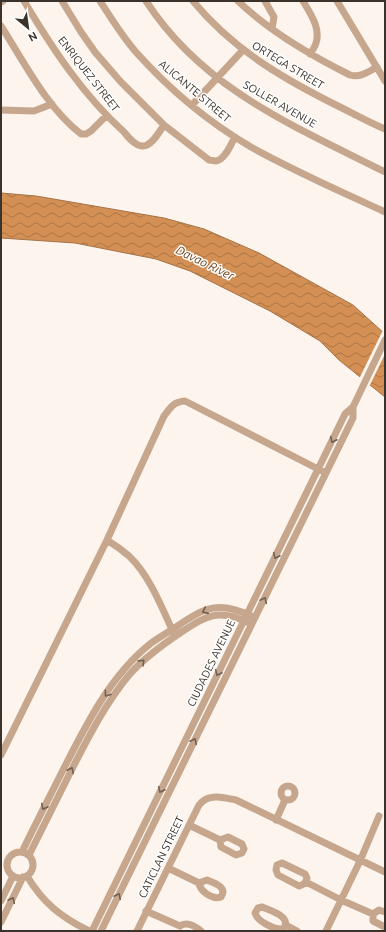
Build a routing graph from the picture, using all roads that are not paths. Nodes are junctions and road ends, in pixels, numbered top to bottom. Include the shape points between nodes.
1 (24, 1) edge
2 (62, 1) edge
3 (100, 1) edge
4 (146, 1) edge
5 (193, 1) edge
6 (238, 1) edge
7 (265, 1) edge
8 (303, 1) edge
9 (337, 1) edge
10 (1, 26) edge
11 (272, 29) junction
12 (243, 50) junction
13 (310, 54) junction
14 (377, 67) junction
15 (217, 78) junction
16 (385, 81) edge
17 (52, 104) junction
18 (192, 105) junction
19 (1, 110) edge
20 (106, 116) junction
21 (164, 125) junction
22 (385, 129) edge
23 (235, 137) junction
24 (385, 172) edge
25 (385, 212) edge
26 (385, 340) edge
27 (354, 405) junction
28 (318, 469) junction
29 (326, 473) junction
30 (107, 540) junction
31 (246, 617) junction
32 (253, 621) junction
33 (174, 633) junction
34 (1, 755) edge
35 (285, 800) dead end
36 (379, 816) dead end
37 (276, 820) junction
38 (189, 825) junction
39 (220, 840) dead end
40 (25, 853) junction
41 (1, 856) edge
42 (8, 859) junction
43 (360, 861) junction
44 (168, 868) junction
45 (385, 872) edge
46 (13, 876) junction
47 (25, 877) junction
48 (306, 882) dead end
49 (198, 883) dead end
50 (1, 900) edge
51 (341, 900) junction
52 (146, 911) junction
53 (385, 912) edge
54 (373, 914) junction
55 (1, 922) edge
56 (286, 925) dead end
57 (179, 928) edge
58 (385, 928) edge
59 (89, 931) edge
60 (92, 931) edge
61 (101, 931) edge
62 (137, 931) edge
63 (201, 931) edge
64 (297, 931) edge
65 (326, 931) edge

1 - 20 street, ENRIQUEZ STREET via 62,60
2 - 21 street via 95,52
3 - 18 street, ALICANTE STREET via 154,72
4 - 15 street, SOLLER AVENUE via 174,38
5 - 12 street, ORTEGA STREET
6 - 11 street
7 - 11 street via 274,17
8 - 13 street via 312,15 318,33
9 - 14 street
10 - 17 street via 31,76
11 - 13 street
12 - 15 street
12 - 22 street, ORTEGA STREET via 293,83
13 - 14 street via 355,76
14 - 16 street
15 - 18 street
15 - 24 street, SOLLER AVENUE via 267,112
17 - 19 street via 34,111
17 - 20 street via 81,134 91,131
18 - 23 street, ALICANTE STREET
20 - 21 street, ENRIQUEZ STREET via 140,146 149,144
21 - 23 street via 209,160 221,159
23 - 25 street, ALICANTE STREET via 268,156
26 - 27 street, CIUDADES AVENUE
27 -> 28 street, CIUDADES AVENUE via 345,414
27 - 29 street, CIUDADES AVENUE via 353,418
28 - 29 street
28 - 30 street via 190,403 177,402 164,416
28 -> 31 street, CIUDADES AVENUE
32 -> 29 street, CIUDADES AVENUE
30 - 33 street via 130,558 142,572
30 - 34 street
31 - 32 street
31 - 33 street via 226,607 212,608 186,621
31 -> 60 street, CIUDADES AVENUE
61 -> 32 street, CIUDADES AVENUE
33 - 40 street via 150,644 124,670 95,711 86,734
35 - 37 street
36 - 43 street
37 - 38 street, CATICLAN STREET via 236,800 210,797 201,802
37 - 43 street
38 - 39 street
38 - 44 street, CATICLAN STREET
40 - 42 street via 15,852
40 - 47 street via 32,860 33,866
41 - 42 street
42 - 46 street via 7,868
43 - 45 street
43 - 51 street
44 - 49 street
44 - 52 street, CATICLAN STREET
46 - 47 street
46 - 50 street
55 -> 47 street
47 - 59 street via 55,911
48 - 51 street
51 - 54 street
51 - 65 street
52 - 57 street
52 - 62 street, CATICLAN STREET
53 - 54 street via 379,910
54 - 58 street via 373,921
56 - 64 street
57 - 63 street via 187,923

